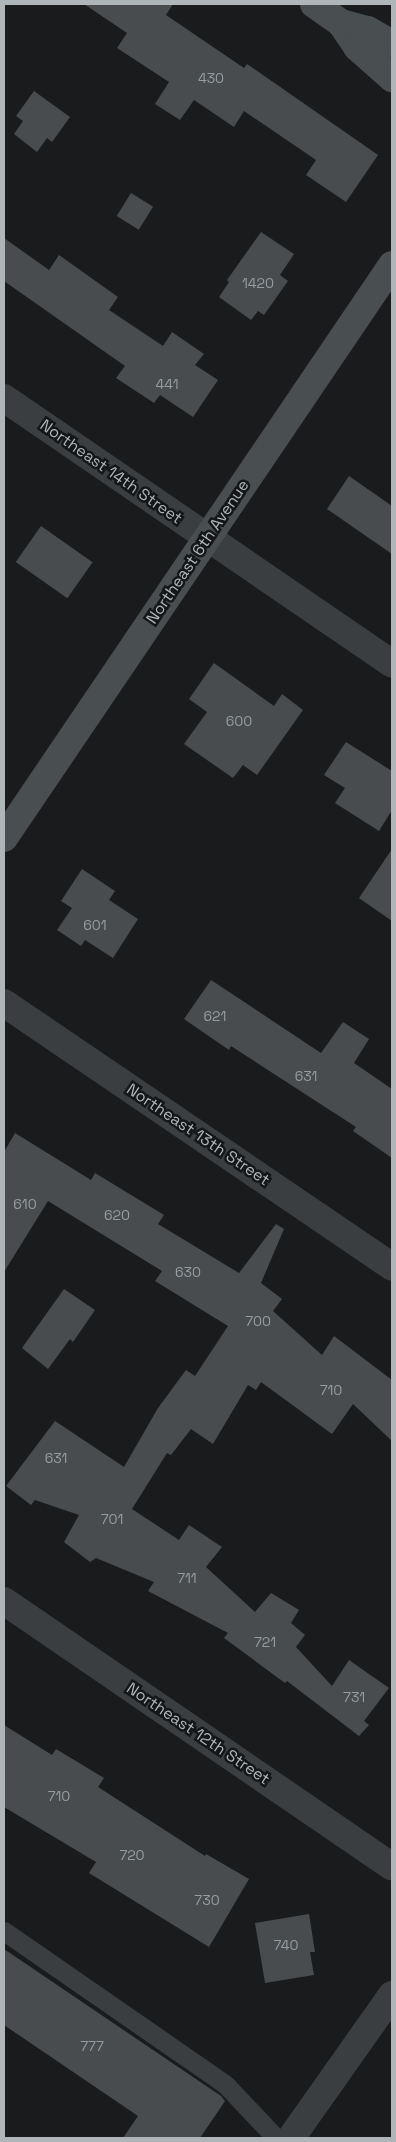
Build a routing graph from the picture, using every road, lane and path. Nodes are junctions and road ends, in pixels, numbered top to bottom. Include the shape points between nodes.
1 (314, 4) edge
2 (341, 22) junction
3 (392, 44) edge
4 (392, 78) edge
5 (392, 265) edge
6 (4, 398) edge
7 (207, 538) junction
8 (392, 664) edge
9 (4, 838) edge
10 (4, 1003) edge
11 (392, 1267) edge
12 (4, 1601) edge
13 (392, 1867) edge
14 (4, 1931) edge
15 (392, 1995) edge
16 (276, 2138) edge
17 (291, 2138) edge

1 - 2 street
2 - 3 street via 368,30
2 - 4 street via 357,47
5 - 7 street, Northeast 6th Avenue
6 - 7 street, Northeast 14th Street
7 - 8 street, Northeast 14th Street
7 - 9 street, Northeast 6th Avenue
10 - 11 street, Northeast 13th Street
12 - 13 street, Northeast 12th Street
14 - 16 lane via 226,2085
15 - 17 street

